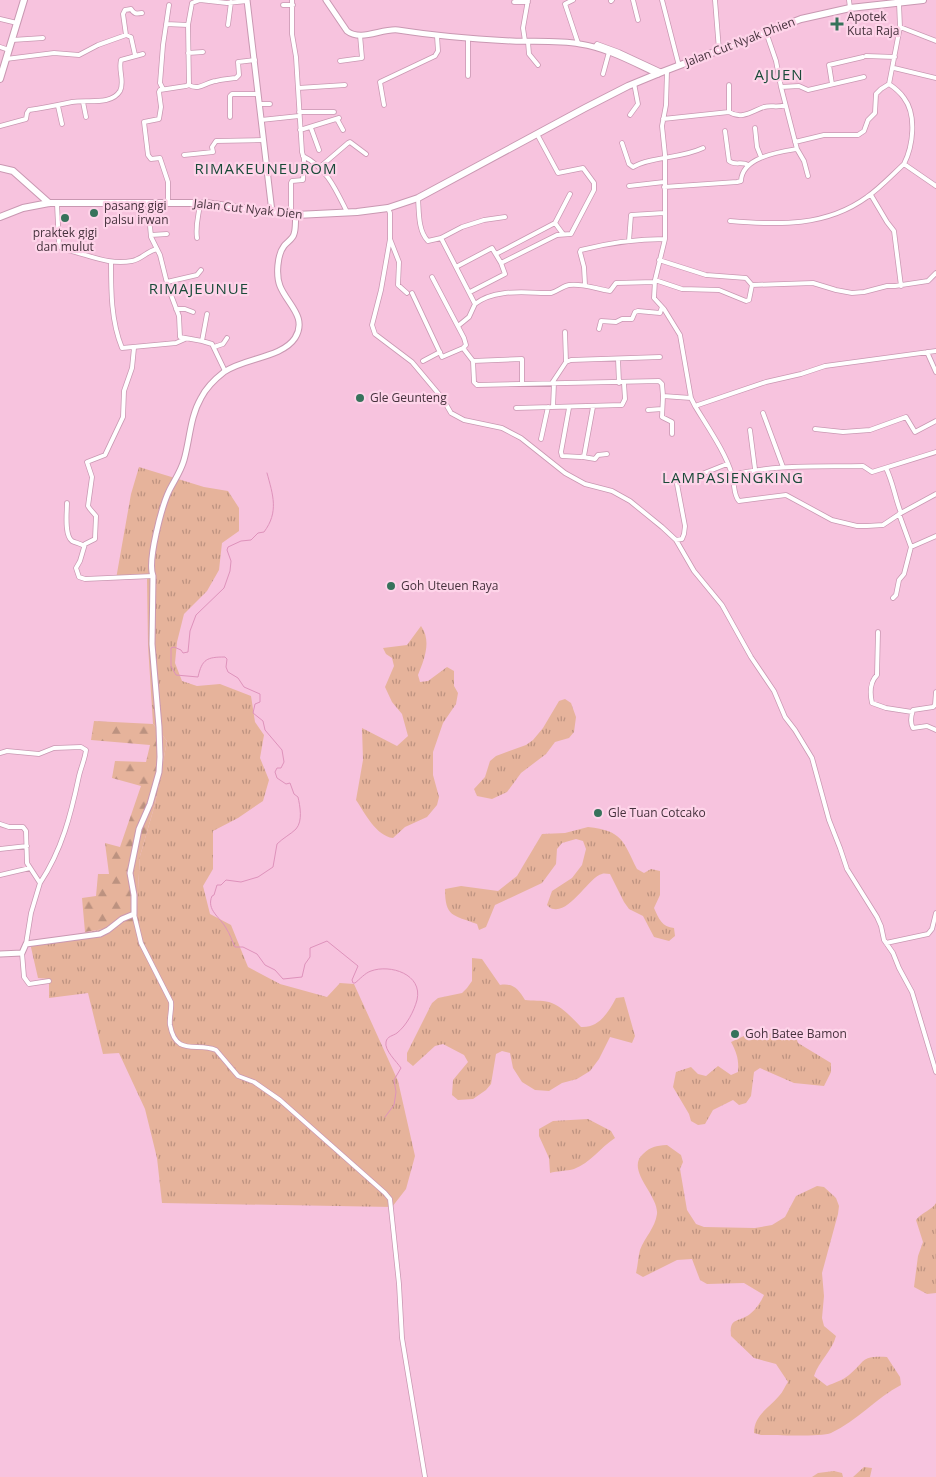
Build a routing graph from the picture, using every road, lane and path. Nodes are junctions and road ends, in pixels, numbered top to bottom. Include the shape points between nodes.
1 (24, 0) edge
2 (247, 0) edge
3 (326, 0) edge
4 (573, 0) edge
5 (633, 0) edge
6 (662, 0) edge
7 (715, 0) edge
8 (849, 0) edge
9 (924, 0) edge
10 (528, 1) edge
11 (231, 2) junction
12 (293, 2) edge
13 (514, 2) dead end
14 (899, 3) junction
15 (169, 5) dead end
16 (283, 5) dead end
17 (850, 8) junction
18 (142, 13) dead end
19 (0, 19) edge
20 (638, 20) dead end
21 (17, 23) junction
22 (166, 24) junction
23 (188, 25) junction
24 (228, 25) dead end
25 (900, 27) junction
26 (766, 32) junction
27 (126, 35) junction
28 (360, 35) junction
29 (437, 36) junction
30 (43, 38) dead end
31 (468, 38) junction
32 (12, 40) junction
33 (936, 41) edge
34 (527, 42) junction
35 (578, 43) junction
36 (596, 46) junction
37 (0, 47) edge
38 (8, 50) junction
39 (719, 50) junction
40 (203, 52) dead end
41 (609, 52) junction
42 (618, 53) junction
43 (143, 54) dead end
44 (188, 54) junction
45 (135, 55) junction
46 (895, 56) junction
47 (255, 60) junction
48 (340, 61) dead end
49 (3, 62) edge
50 (538, 65) dead end
51 (679, 66) junction
52 (894, 68) junction
53 (662, 72) junction
54 (603, 74) dead end
55 (468, 76) dead end
56 (864, 77) dead end
57 (936, 78) edge
58 (0, 79) edge
59 (634, 83) junction
60 (189, 84) junction
61 (832, 84) junction
62 (890, 84) junction
63 (345, 85) dead end
64 (729, 85) dead end
65 (780, 87) junction
66 (298, 88) junction
67 (163, 89) junction
68 (258, 94) junction
69 (83, 102) junction
70 (259, 104) junction
71 (270, 104) dead end
72 (785, 105) junction
73 (58, 106) junction
74 (384, 106) dead end
75 (334, 112) dead end
76 (729, 112) junction
77 (299, 114) junction
78 (630, 115) dead end
79 (86, 117) dead end
80 (230, 117) dead end
81 (567, 118) joint
82 (662, 119) junction
83 (261, 120) junction
84 (62, 124) dead end
85 (0, 126) edge
86 (311, 128) junction
87 (755, 128) dead end
88 (300, 130) junction
89 (343, 130) dead end
90 (725, 131) dead end
91 (537, 134) junction
92 (263, 140) junction
93 (796, 142) junction
94 (622, 143) dead end
95 (703, 148) dead end
96 (797, 149) junction
97 (319, 150) dead end
98 (366, 154) dead end
99 (184, 155) dead end
100 (304, 156) junction
101 (761, 157) junction
102 (664, 159) junction
103 (748, 164) junction
104 (904, 164) junction
105 (320, 167) junction
106 (0, 168) edge
107 (808, 176) dead end
108 (664, 185) junction
109 (628, 186) dead end
110 (936, 186) edge
111 (570, 194) dead end
112 (871, 195) junction
113 (418, 198) junction
114 (148, 203) junction
115 (168, 203) junction
116 (200, 203) junction
117 (49, 204) junction
118 (57, 204) junction
119 (388, 208) junction
120 (272, 212) junction
121 (347, 212) junction
122 (664, 213) junction
123 (294, 215) junction
124 (0, 217) edge
125 (505, 217) dead end
126 (730, 221) dead end
127 (555, 223) junction
128 (537, 233) junction
129 (166, 234) dead end
130 (563, 234) junction
131 (151, 235) junction
132 (198, 238) dead end
133 (441, 238) junction
134 (390, 239) junction
135 (665, 239) junction
136 (629, 241) junction
137 (541, 242) junction
138 (517, 243) junction
139 (156, 249) junction
140 (521, 252) junction
141 (496, 254) junction
142 (659, 260) junction
143 (111, 262) junction
144 (501, 263) junction
145 (456, 267) junction
146 (201, 270) dead end
147 (936, 273) edge
148 (432, 277) dead end
149 (655, 281) junction
150 (167, 282) junction
151 (752, 285) junction
152 (585, 286) junction
153 (902, 286) junction
154 (470, 292) junction
155 (475, 304) junction
156 (662, 307) junction
157 (176, 309) junction
158 (193, 312) dead end
159 (207, 314) dead end
160 (458, 326) junction
161 (599, 329) dead end
162 (565, 332) dead end
163 (227, 338) dead end
164 (184, 339) junction
165 (202, 341) junction
166 (214, 347) junction
167 (134, 348) junction
168 (463, 348) junction
169 (936, 351) edge
170 (440, 352) junction
171 (927, 352) junction
172 (660, 357) dead end
173 (618, 359) junction
174 (423, 361) dead end
175 (473, 361) junction
176 (566, 362) junction
177 (225, 371) junction
178 (936, 372) edge
179 (522, 383) junction
180 (553, 383) junction
181 (621, 383) junction
182 (663, 396) junction
183 (691, 398) junction
184 (695, 406) junction
185 (551, 407) junction
186 (593, 407) junction
187 (516, 408) dead end
188 (569, 408) junction
189 (662, 409) junction
190 (648, 410) dead end
191 (763, 413) dead end
192 (936, 421) edge
193 (815, 429) dead end
194 (750, 430) dead end
195 (672, 434) dead end
196 (541, 439) dead end
197 (936, 452) edge
198 (607, 454) dead end
199 (583, 457) junction
200 (727, 464) junction
201 (783, 467) junction
202 (886, 468) junction
203 (755, 469) junction
204 (732, 475) junction
205 (936, 494) edge
206 (67, 503) dead end
207 (900, 514) junction
208 (936, 536) edge
209 (676, 540) junction
210 (84, 546) junction
211 (910, 547) junction
212 (153, 576) junction
213 (893, 598) dead end
214 (878, 632) dead end
215 (936, 692) edge
216 (912, 712) junction
217 (936, 730) edge
218 (0, 753) edge
219 (0, 824) edge
220 (27, 846) junction
221 (0, 849) edge
222 (30, 868) junction
223 (0, 875) edge
224 (40, 882) junction
225 (936, 913) edge
226 (134, 914) junction
227 (886, 943) junction
228 (26, 944) junction
229 (22, 953) junction
230 (0, 954) edge
231 (49, 982) dead end
232 (936, 1072) edge
233 (424, 1477) edge

1 - 21 highway
2 - 11 street
2 - 47 street
3 - 28 street via 347,31
4 - 35 street via 565,4
5 - 20 street
6 - 51 street
7 - 39 street
8 - 17 street
9 - 14 highway, Jalan Cut Nyak Dhien
10 - 13 street
10 - 34 street via 523,28
11 - 23 street via 194,1
11 - 24 street
12 - 16 street
12 - 66 street via 292,34
14 - 17 highway, Jalan Cut Nyak Dhien
14 - 25 street
15 - 22 street
17 - 26 highway, Jalan Cut Nyak Dhien via 800,19
18 - 27 street via 133,13 131,9 123,12
19 - 21 street
21 - 32 highway
22 - 23 street
22 - 67 street via 160,83
23 - 44 street
25 - 33 street
25 - 46 street
26 - 39 highway, Jalan Cut Nyak Dhien
26 - 65 street via 776,61
27 - 45 street via 131,37
27 - 49 street via 79,55 54,53
28 - 29 street via 395,30
28 - 48 street via 362,58
29 - 31 street
29 - 74 street via 435,56 380,82
30 - 32 street
31 - 34 street
31 - 55 street
32 - 38 highway
34 - 35 street
34 - 50 street via 529,54
35 - 36 street
36 - 41 street
36 - 42 street
37 - 38 street
38 - 49 highway
39 - 51 highway, Jalan Cut Nyak Dhien
40 - 44 street
41 - 42 street
41 - 54 street
42 - 53 street
43 - 45 street
44 - 60 street
45 - 69 street via 121,60 120,91 109,99
46 - 52 street
46 - 61 street via 864,57 829,65
47 - 60 street via 238,62 239,75 236,78 213,81 200,87
47 - 68 street
49 - 58 highway
51 - 53 highway, Jalan Cut Nyak Dhien
52 - 57 street
52 - 62 street
53 - 59 highway, Jalan Cut Nyak Dhien
53 - 82 street via 666,105
56 - 61 street
59 - 78 street via 638,104
59 - 81 highway, Jalan Cut Nyak Dhien
60 - 67 street
61 - 65 street via 808,90 799,86
62 - 93 street via 876,94 875,113 858,135 824,135
62 - 104 street via 904,96 910,114 911,145
63 - 66 street
64 - 76 street
65 - 72 street
66 - 77 street
67 - 115 street via 159,92 159,119 144,124 150,158 162,161 168,182
68 - 70 street
68 - 80 street via 232,94
69 - 73 street
69 - 79 street
70 - 71 street
70 - 83 street
72 - 76 street via 738,116
72 - 93 street
73 - 84 street
73 - 85 street via 30,110 26,119
75 - 77 street
76 - 82 street
77 - 83 street
77 - 88 street
81 - 91 highway, Jalan Cut Nyak Dien
82 - 102 street
83 - 92 street
86 - 88 street
86 - 89 street via 338,119
86 - 97 street
87 - 101 street
88 - 100 street
90 - 103 street via 729,162
91 - 113 highway, Jalan Cut Nyak Dien
91 - 130 street via 558,172 583,168 594,183 594,190 576,226 571,234
92 - 99 street via 216,142 213,152
92 - 120 street
93 - 96 street
94 - 102 street via 633,167 644,161
95 - 102 street
96 - 101 street
96 - 107 street
98 - 105 street via 350,142
100 - 105 street
100 - 123 street via 303,180 291,183
101 - 103 street
102 - 108 street
103 - 108 street via 737,182
104 - 110 street
104 - 112 street
105 - 121 street via 334,185
106 - 117 highway via 13,171
108 - 109 street
108 - 122 street
111 - 127 street
112 - 126 street via 834,215 798,223
112 - 153 street via 894,231
113 - 119 highway, Jalan Cut Nyak Dien
113 - 133 street via 424,236 428,241
114 - 115 highway, Jalan Cut Nyak Dien
114 - 118 highway, Jalan Cut Nyak Dien
114 - 131 street
115 - 116 highway, Jalan Cut Nyak Dien
116 - 120 highway, Jalan Cut Nyak Dien
116 - 132 street via 196,226
117 - 118 highway, Jalan Cut Nyak Dien
117 - 124 highway, Jalan Cut Nyak Dien via 24,208
118 - 143 street via 59,247
119 - 121 highway, Jalan Cut Nyak Dien
119 - 134 street
120 - 123 highway, Jalan Cut Nyak Dien
121 - 123 highway, Jalan Cut Nyak Dien
122 - 135 street
122 - 136 street via 631,215
123 - 177 street via 294,236 283,247 278,275 280,286 299,318 295,338 280,350
125 - 133 street via 462,227
127 - 128 street
127 - 130 street
128 - 137 street
128 - 138 street
129 - 131 street
130 - 137 street
131 - 139 street
133 - 145 street
134 - 170 street via 399,262 398,285 409,293
134 - 209 street via 372,324 375,334 412,362 451,413 464,420 502,428 521,438 565,473 586,484 612,490 630,501
135 - 136 street
135 - 142 street
136 - 152 street via 580,251
137 - 140 street
138 - 140 street
138 - 141 street
139 - 143 street via 133,261
139 - 150 street
140 - 144 street
141 - 144 street
141 - 145 street via 492,248
142 - 149 street
142 - 151 street via 706,275 746,278
143 - 167 street via 115,327 122,348
144 - 154 street via 505,274
145 - 154 street
146 - 150 street via 200,274
147 - 153 street via 928,281
148 - 160 street
149 - 151 street via 682,289 719,290 746,301
149 - 152 street via 616,283 610,291
149 - 156 street via 654,298
150 - 157 street
151 - 153 street via 813,283 852,293
152 - 155 street via 568,285 551,292 492,295
154 - 155 street
155 - 160 street via 470,317
156 - 161 street via 660,314 638,310 632,319 602,321
156 - 183 street via 680,335
157 - 158 street
157 - 164 street via 180,338
159 - 165 street
160 - 168 street via 466,344
162 - 176 street
163 - 166 street via 225,343
164 - 165 street
164 - 167 street via 176,343
165 - 166 street
166 - 177 street
167 - 210 street via 132,368 124,391 123,417 105,455 87,462 92,477 88,506 97,519 95,538
168 - 170 street via 444,357
168 - 175 street
169 - 171 street
170 - 174 street
171 - 178 street
171 - 184 street via 824,366
172 - 173 street
173 - 176 street
173 - 181 street
175 - 179 street via 475,384
175 - 179 street via 522,359
176 - 180 street
177 - 212 street via 201,398 194,414 184,461 168,492 153,545 150,569
179 - 180 street
180 - 181 street
180 - 185 street
181 - 182 street via 659,381
181 - 186 street via 625,399 622,405
182 - 183 street
182 - 189 street
183 - 184 street
184 - 200 street
185 - 187 street
185 - 188 street
185 - 196 street
186 - 188 street
186 - 199 street
188 - 199 street via 562,455
189 - 190 street
189 - 195 street via 663,419 672,422
191 - 201 street
192 - 193 street via 915,432 904,417 863,431
194 - 203 street
197 - 202 street
198 - 199 street via 598,455 596,459
200 - 204 street
200 - 209 street via 677,484 685,530 682,539
201 - 202 street via 863,466 872,472
201 - 203 street
202 - 207 street
203 - 204 street
204 - 207 street via 739,501 786,495 832,520 857,526 878,526
205 - 207 street
206 - 210 street via 66,525 70,537
207 - 211 street
208 - 211 street
209 - 227 street via 694,571 722,605 774,691 784,717 812,758 847,869 877,917
210 - 212 street via 76,568 81,578
211 - 213 street via 904,574
212 - 226 street via 152,644 160,757 159,772 139,829 130,873
214 - 216 street via 877,675 873,680 872,703
215 - 216 street via 933,707 915,708
216 - 217 street via 913,728
218 - 224 street via 39,754 54,748 81,747 86,750 72,814 62,834 56,858
219 - 220 street via 23,828 27,833
220 - 221 street
220 - 222 street via 26,860
222 - 223 street
222 - 224 street
224 - 228 street
225 - 227 street via 932,929 927,934
226 - 228 street via 100,934
226 - 233 street via 141,942 171,1002 171,1031 180,1044 188,1048 216,1050 235,1073 280,1100 390,1199 402,1338
227 - 232 street via 912,992
228 - 229 street
229 - 230 street
229 - 231 street via 27,982 30,985

